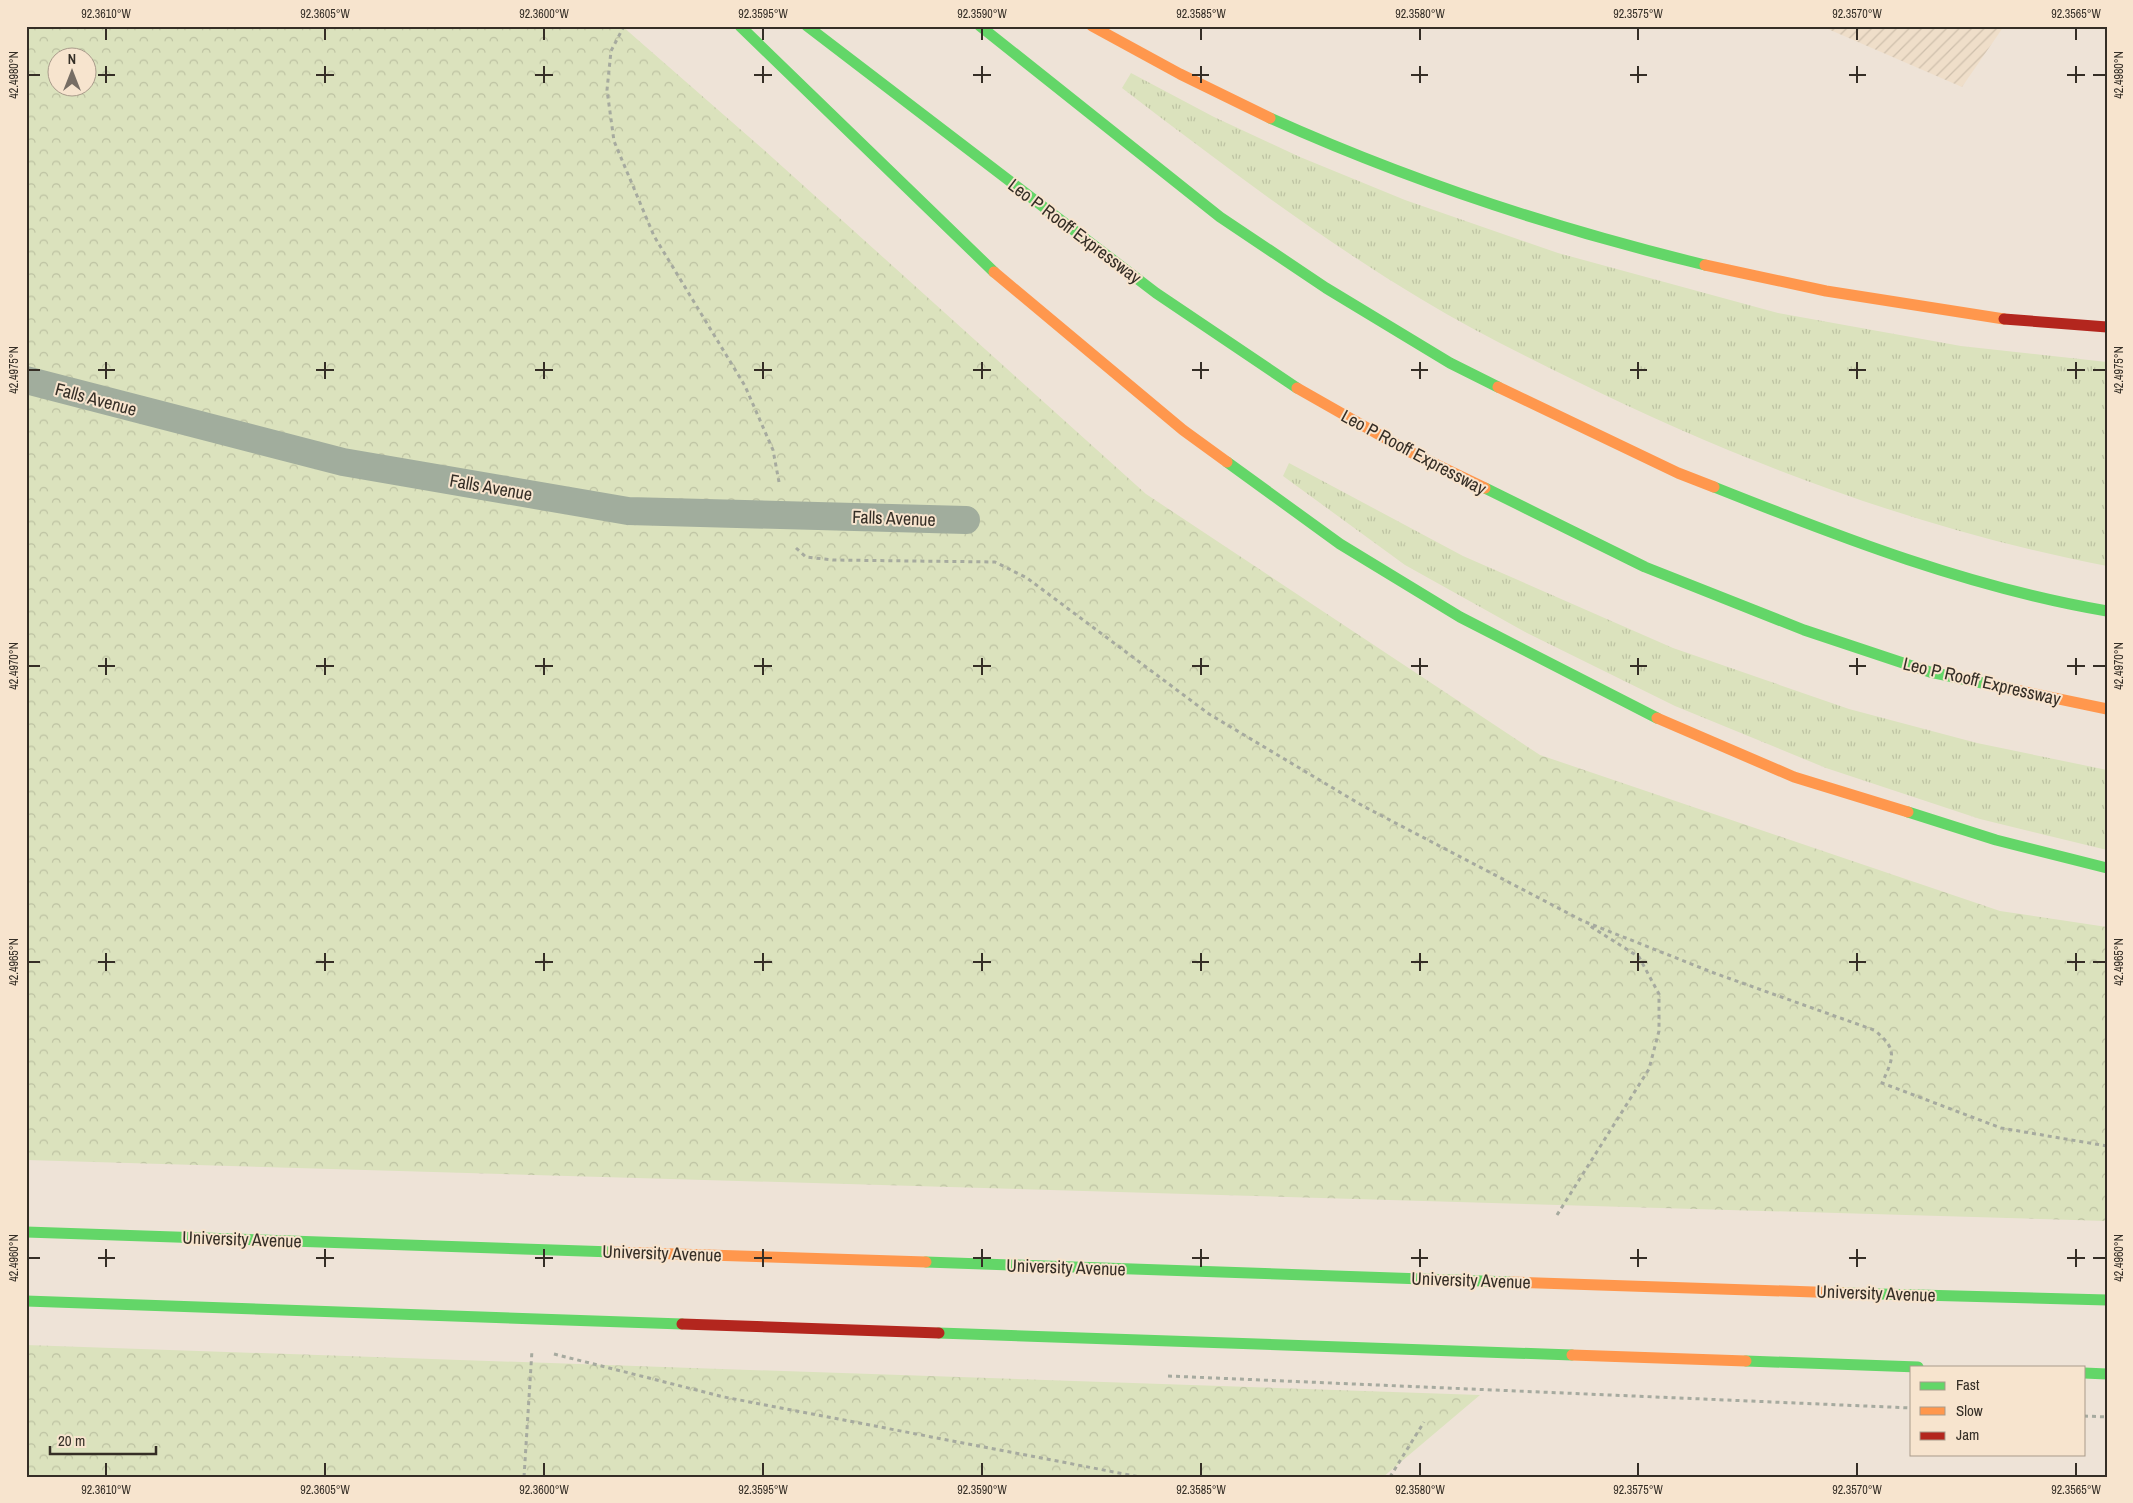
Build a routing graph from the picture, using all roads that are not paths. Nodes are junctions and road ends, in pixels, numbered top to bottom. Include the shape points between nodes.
1 (740, 26) edge
2 (807, 26) edge
3 (980, 26) edge
4 (1092, 26) edge
5 (2107, 327) edge
6 (26, 380) edge
7 (966, 520) dead end
8 (2107, 611) edge
9 (2107, 710) edge
10 (2107, 868) edge
11 (26, 1232) edge
12 (2107, 1300) edge
13 (26, 1301) edge
14 (1910, 1367) edge
15 (2086, 1373) edge
16 (2107, 1374) edge

1 - 10 main road via 982,262 1183,430 1340,544 1460,617 1678,729 1794,778 1996,840
2 - 9 main road, Leo P Rooff Expressway via 1156,293 1281,379 1406,450 1646,568 1804,630 1930,672
3 - 8 main road via 1220,217 1326,288 1450,363 1678,473 1826,532 1945,572
4 - 5 main road via 1206,88 1332,145 1437,185 1546,221 1757,276 1882,302 1997,318
6 - 7 street, Falls Avenue via 343,462 628,511
11 - 12 main road, University Avenue
13 - 14 main road
15 - 16 main road

